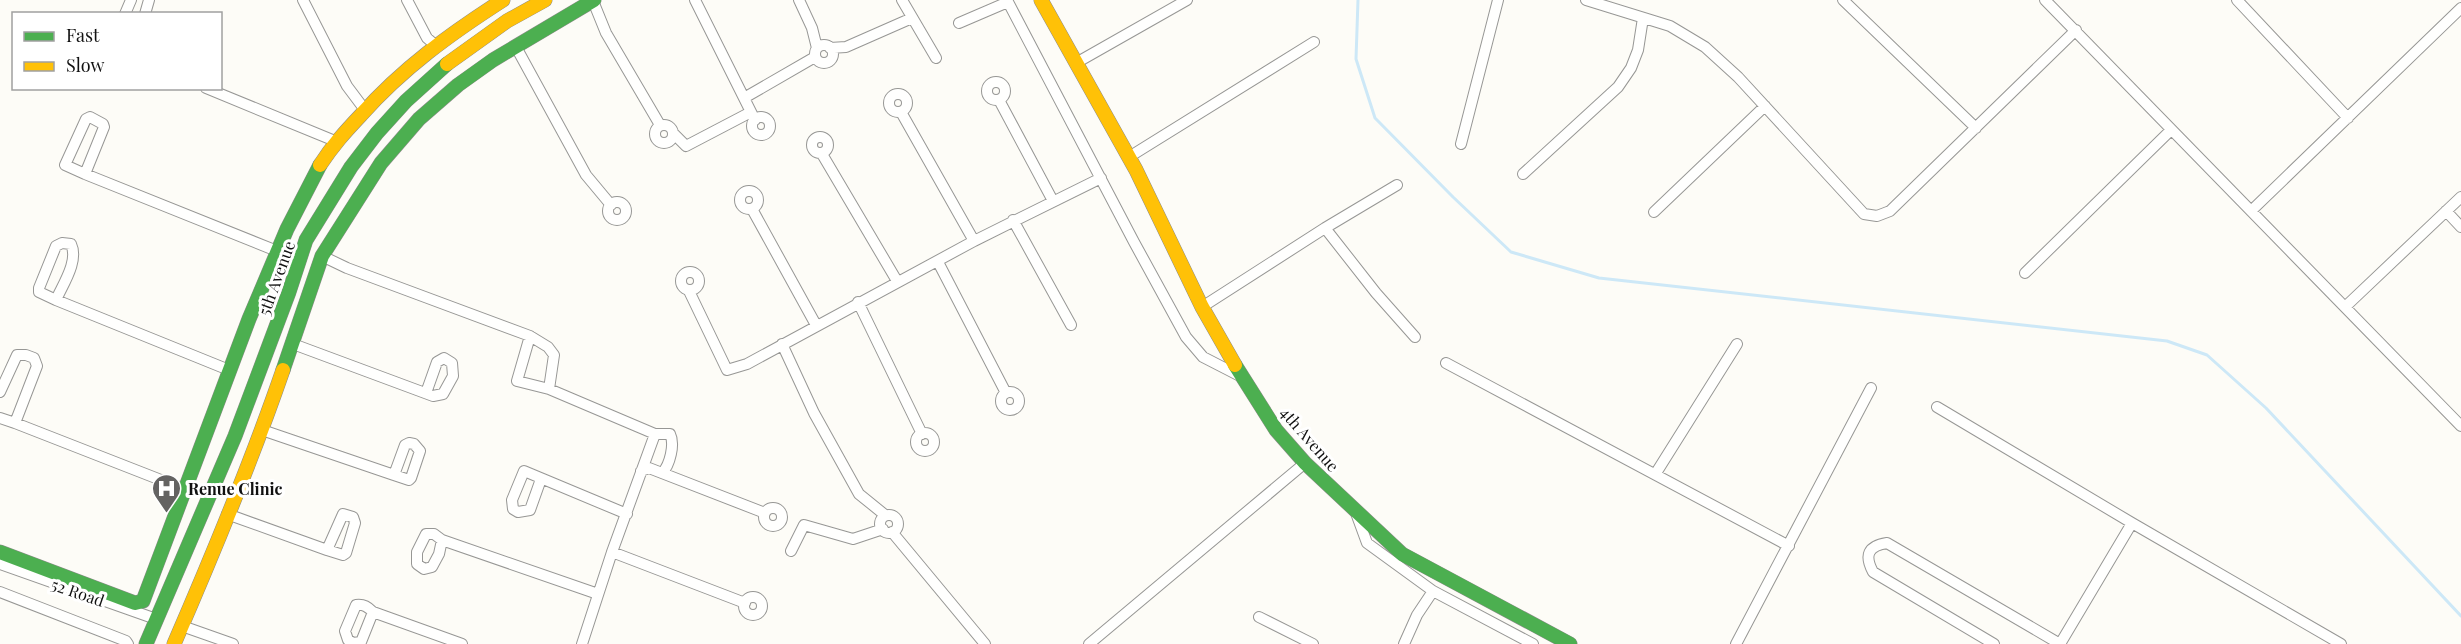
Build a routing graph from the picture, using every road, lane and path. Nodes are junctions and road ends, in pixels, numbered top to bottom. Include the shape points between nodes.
1 (303, 0) edge
2 (407, 0) edge
3 (503, 0) edge
4 (544, 0) edge
5 (594, 0) edge
6 (695, 0) edge
7 (799, 0) edge
8 (902, 0) edge
9 (1041, 0) edge
10 (1187, 0) edge
11 (1498, 0) edge
12 (1586, 0) edge
13 (1843, 0) edge
14 (2046, 0) edge
15 (2237, 0) edge
16 (1007, 1) edge
17 (2461, 8) edge
18 (912, 18) junction
19 (1643, 18) junction
20 (959, 23) dead end
21 (2076, 30) junction
22 (1314, 42) dead end
23 (434, 44) junction
24 (516, 47) junction
25 (816, 52) junction
26 (936, 58) dead end
27 (1076, 63) junction
28 (211, 90) edge
29 (744, 98) junction
30 (999, 100) dead end
31 (1765, 106) junction
32 (365, 110) junction
33 (901, 112) dead end
34 (2348, 118) junction
35 (1976, 128) junction
36 (2171, 130) junction
37 (335, 141) junction
38 (1461, 144) dead end
39 (822, 154) dead end
40 (1129, 157) junction
41 (85, 174) junction
42 (1523, 174) dead end
43 (1101, 178) junction
44 (1397, 185) dead end
45 (2461, 197) edge
46 (1053, 201) junction
47 (611, 205) dead end
48 (752, 209) dead end
49 (2252, 211) junction
50 (2445, 211) junction
51 (1654, 212) dead end
52 (1013, 220) junction
53 (2461, 227) edge
54 (1325, 228) junction
55 (974, 241) junction
56 (277, 251) junction
57 (322, 256) junction
58 (938, 262) junction
59 (2025, 273) dead end
60 (897, 281) junction
61 (689, 291) dead end
62 (56, 300) junction
63 (858, 302) junction
64 (1202, 307) junction
65 (2345, 307) junction
66 (816, 325) junction
67 (1071, 325) dead end
68 (530, 336) junction
69 (1415, 337) dead end
70 (293, 344) junction
71 (782, 344) junction
72 (1737, 344) dead end
73 (1446, 363) dead end
74 (229, 370) junction
75 (1241, 376) junction
76 (1871, 388) dead end
77 (549, 389) junction
78 (0, 392) edge
79 (426, 393) dead end
80 (1006, 393) dead end
81 (1937, 407) dead end
82 (0, 418) edge
83 (15, 423) junction
84 (2461, 426) edge
85 (262, 430) junction
86 (655, 434) junction
87 (922, 434) dead end
88 (1305, 463) junction
89 (641, 471) junction
90 (662, 473) junction
91 (1656, 473) junction
92 (394, 475) dead end
93 (541, 479) dead end
94 (186, 484) junction
95 (207, 503) junction
96 (1355, 510) junction
97 (765, 513) dead end
98 (227, 514) junction
99 (627, 514) junction
100 (2132, 523) junction
101 (887, 531) junction
102 (442, 540) dead end
103 (189, 542) junction
104 (1790, 546) junction
105 (215, 549) junction
106 (327, 550) dead end
107 (791, 551) dead end
108 (0, 552) edge
109 (612, 552) junction
110 (0, 564) edge
111 (1433, 591) junction
112 (0, 592) edge
113 (598, 594) junction
114 (745, 603) dead end
115 (373, 612) dead end
116 (1259, 617) dead end
117 (156, 619) junction
118 (182, 626) junction
119 (128, 644) edge
120 (146, 644) edge
121 (174, 644) edge
122 (233, 644) edge
123 (462, 644) edge
124 (582, 644) edge
125 (986, 644) edge
126 (1089, 644) edge
127 (1313, 644) edge
128 (1404, 644) edge
129 (1533, 644) edge
130 (1570, 644) edge
131 (1736, 644) edge
132 (1994, 644) edge
133 (2060, 644) edge
134 (2341, 644) edge

1 - 32 street via 347,86
2 - 23 street
3 - 23 street
4 - 95 street, 5th Avenue via 502,24 423,85 376,134 335,190 305,243
5 - 24 street
5 - 29 street via 606,33 660,125 671,128 686,146 753,116
6 - 29 street
7 - 25 street via 812,28
8 - 18 street
9 - 27 street, 4th Avenue
10 - 27 street
11 - 38 street
12 - 19 street
13 - 35 street
14 - 21 street
15 - 34 street
16 - 20 street
16 - 43 street
17 - 34 street
18 - 25 street via 846,47 825,45
18 - 26 street
19 - 31 street via 1670,26 1705,47
19 - 42 street via 1638,50 1618,87
21 - 35 street
21 - 36 street
22 - 40 street
23 - 32 street via 375,96
24 - 47 street via 586,175
24 - 57 street via 458,85 419,119 381,163
25 - 29 street
27 - 40 street, 4th Avenue
28 - 37 street
30 - 46 street
31 - 35 street via 1864,214 1877,216 1890,211
31 - 51 street
32 - 37 street
33 - 55 street
34 - 49 street
36 - 49 street
36 - 59 street
37 - 56 street
39 - 60 street
40 - 64 street, 4th Avenue
41 - 41 street via 104,127 90,117 65,165
41 - 56 street
43 - 46 street
43 - 75 street via 1186,337 1203,357
44 - 54 street
45 - 50 street
46 - 52 street
48 - 66 street
49 - 65 street
50 - 53 street
50 - 65 street
52 - 55 street
52 - 67 street
54 - 64 street
54 - 69 street
55 - 58 street
56 - 74 street
57 - 68 street
57 - 70 street
58 - 60 street
58 - 80 street
60 - 63 street
61 - 71 street via 727,370 747,364
62 - 62 street via 39,292 39,288 56,246 71,244 74,260
62 - 74 street
63 - 66 street
63 - 87 street
64 - 75 street, 4th Avenue
65 - 84 street
66 - 71 street
68 - 77 street via 554,355
68 - 77 street via 517,381
70 - 79 street
70 - 85 street
71 - 101 street via 814,413 859,494 885,515 896,518 895,530
72 - 91 street
73 - 91 street
74 - 94 street
75 - 88 street, 4th Avenue via 1276,430
76 - 104 street
77 - 86 street
78 - 83 street via 17,355 34,358 37,366
81 - 100 street
82 - 83 street
83 - 94 street
85 - 92 street
85 - 98 street
86 - 89 street
86 - 90 street via 670,434 673,441 667,469
88 - 96 street, 4th Avenue
88 - 126 street
89 - 90 street via 649,468
89 - 99 street
90 - 97 street
91 - 104 street
93 - 99 street
94 - 95 street via 192,495
94 - 108 street via 140,603
95 - 103 street, 5th Avenue
96 - 111 street via 1367,543
96 - 130 street, 4th Avenue via 1402,554
98 - 105 street
98 - 106 street
99 - 109 street
100 - 133 street
100 - 134 street
101 - 107 street via 854,539 804,525
101 - 125 street
102 - 113 street
103 - 105 street via 205,541
103 - 117 street, 5th Avenue
104 - 131 street
105 - 118 street
109 - 113 street
109 - 114 street
110 - 117 street, 52 Road
111 - 128 street
111 - 129 street
112 - 119 street
113 - 124 street
115 - 123 street
116 - 127 street
117 - 120 street, 5th Avenue
118 - 121 street
118 - 122 street
132 - 133 street via 1874,572 1868,562 1869,553 1877,544 1887,543

